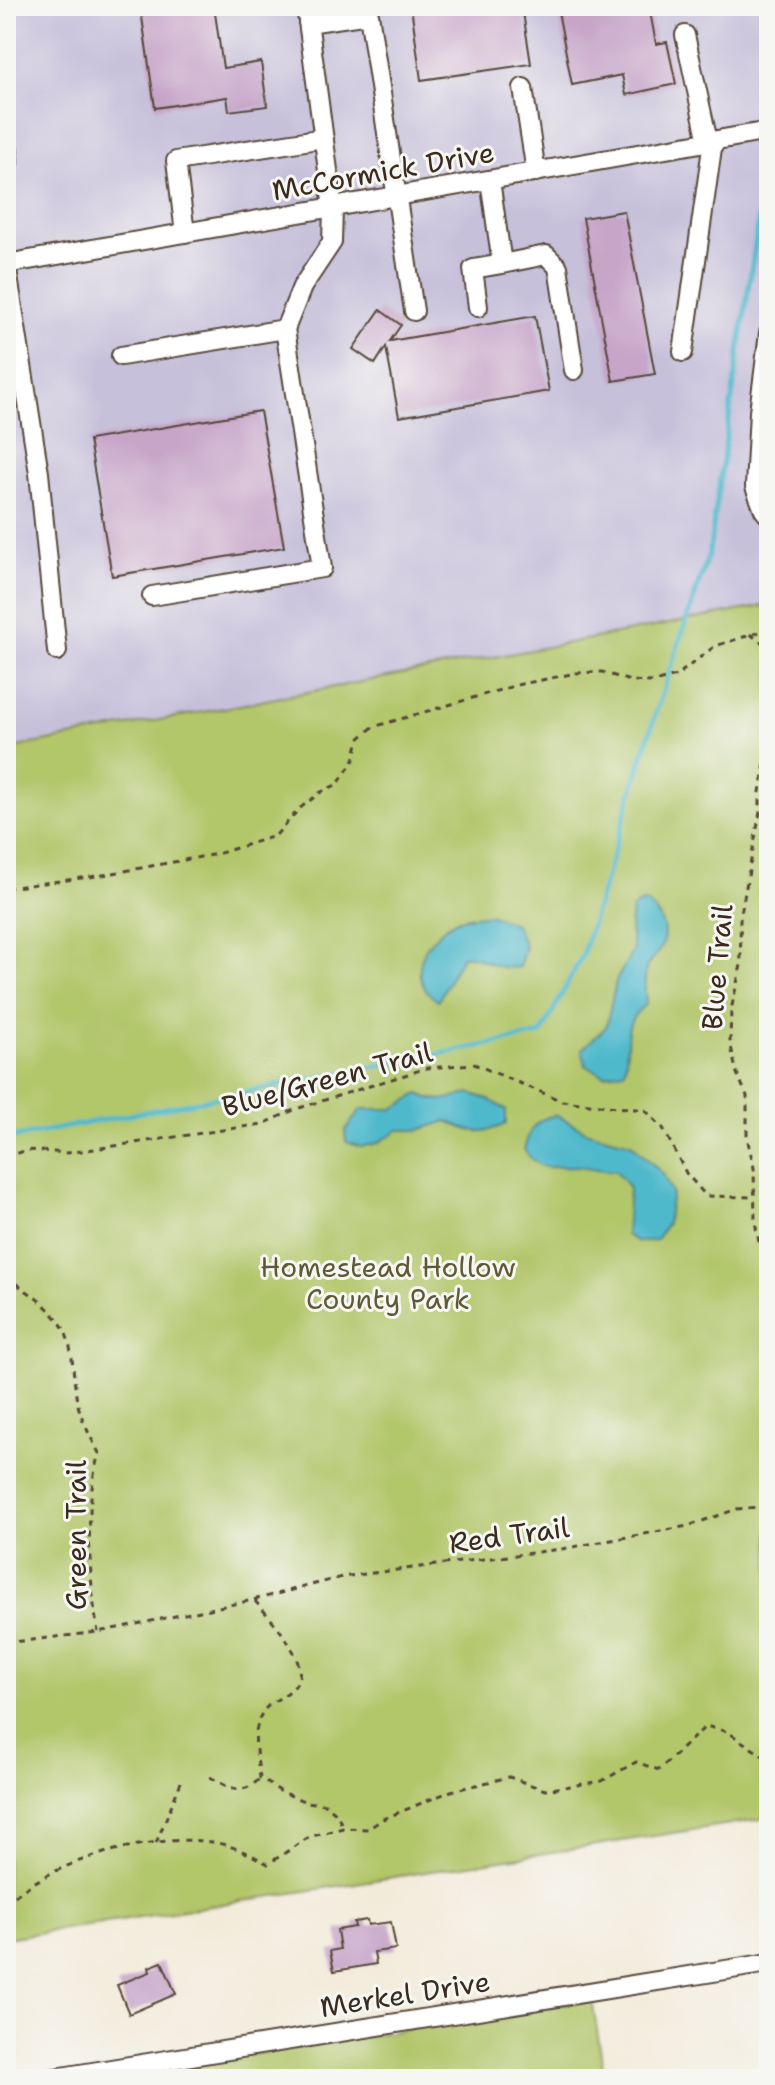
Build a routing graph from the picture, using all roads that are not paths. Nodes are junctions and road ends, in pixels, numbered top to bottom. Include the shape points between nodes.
1 (307, 14) edge
2 (685, 35) dead end
3 (523, 88) dead end
4 (769, 131) edge
5 (6, 137) edge
6 (324, 138) junction
7 (710, 142) junction
8 (536, 172) junction
9 (6, 178) edge
10 (490, 180) junction
11 (396, 197) junction
12 (333, 208) junction
13 (185, 233) junction
14 (6, 264) edge
15 (502, 264) junction
16 (478, 307) dead end
17 (414, 311) dead end
18 (285, 329) junction
19 (769, 333) edge
20 (683, 352) dead end
21 (121, 356) dead end
22 (574, 370) dead end
23 (769, 516) edge
24 (152, 596) dead end
25 (57, 651) dead end
26 (769, 1963) edge
27 (165, 2070) edge
28 (49, 2079) edge

1 - 6 street
1 - 11 street via 369,14
2 - 7 street
3 - 8 street
4 - 7 street, McCormick Drive
5 - 9 street
6 - 12 street
6 - 13 street via 176,161
7 - 8 street, McCormick Drive
7 - 20 street
8 - 10 street, McCormick Drive
10 - 11 street, McCormick Drive
10 - 15 street
11 - 12 street, McCormick Drive
11 - 17 street
12 - 13 street, McCormick Drive
12 - 18 street via 332,242 302,287
13 - 14 street, McCormick Drive
14 - 25 street via 39,473
15 - 16 street via 473,269
15 - 22 street via 546,255 558,267
18 - 21 street
18 - 24 street via 322,568
19 - 23 street via 755,487
26 - 27 street, Merkel Drive
27 - 28 street, Merkel Drive

